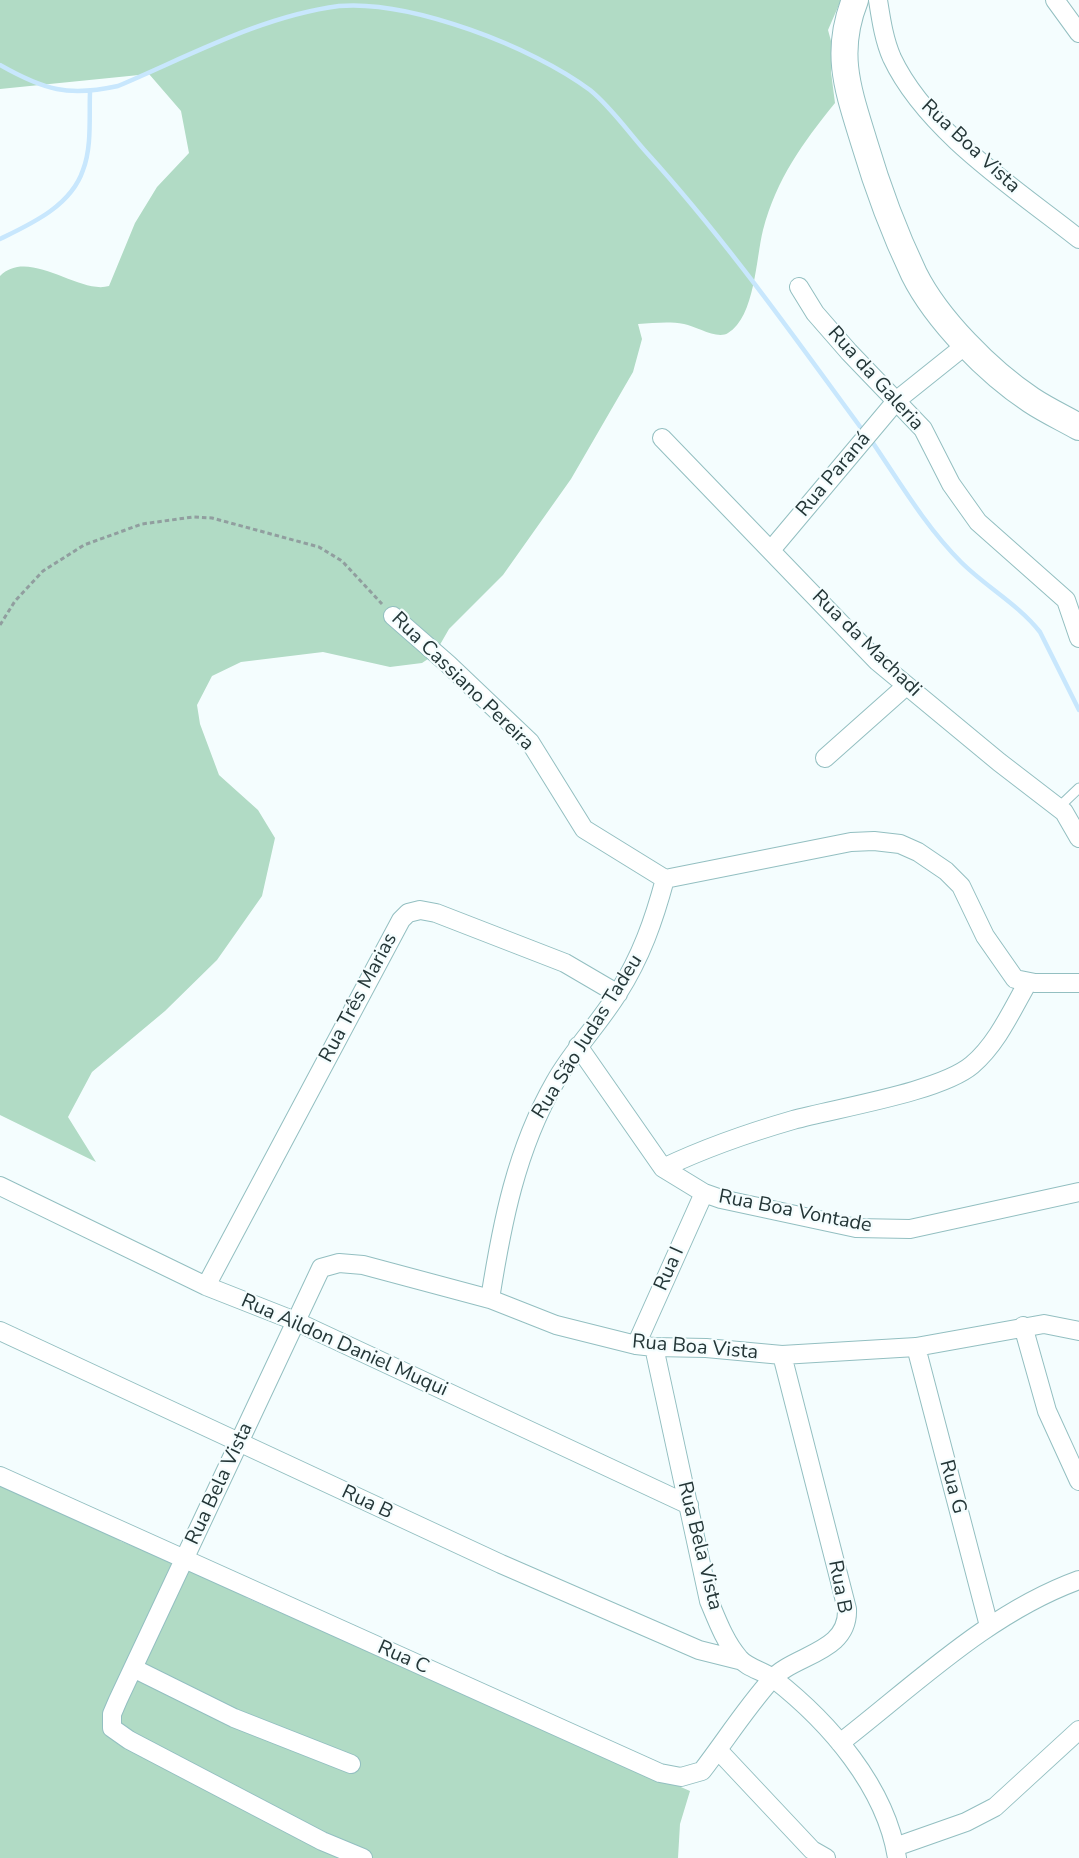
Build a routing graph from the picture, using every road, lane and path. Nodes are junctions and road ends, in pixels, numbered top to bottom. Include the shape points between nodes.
1 (855, 0) edge
2 (878, 0) edge
3 (1055, 0) edge
4 (1079, 33) edge
5 (1079, 238) edge
6 (799, 287) dead end
7 (967, 344) junction
8 (897, 400) junction
9 (1079, 427) edge
10 (662, 438) dead end
11 (771, 550) junction
12 (393, 616) joint
13 (0, 625) edge
14 (1079, 638) edge
15 (906, 686) junction
16 (825, 758) dead end
17 (1079, 788) edge
18 (1058, 808) junction
19 (1079, 838) edge
20 (665, 879) junction
21 (1028, 982) junction
22 (1079, 983) edge
23 (618, 994) junction
24 (578, 1046) junction
25 (663, 1168) junction
26 (0, 1186) edge
27 (1079, 1192) edge
28 (704, 1193) junction
29 (321, 1268) joint
30 (207, 1286) junction
31 (490, 1299) junction
32 (295, 1321) junction
33 (1023, 1326) junction
34 (0, 1331) edge
35 (1079, 1331) edge
36 (645, 1346) junction
37 (916, 1347) junction
38 (782, 1355) junction
39 (240, 1444) junction
40 (0, 1476) edge
41 (1079, 1481) edge
42 (689, 1505) junction
43 (184, 1560) junction
44 (1079, 1580) edge
45 (988, 1626) junction
46 (740, 1659) junction
47 (133, 1668) junction
48 (773, 1678) junction
49 (1079, 1730) edge
50 (840, 1743) junction
51 (718, 1750) junction
52 (351, 1764) dead end
53 (896, 1852) edge
54 (363, 1858) edge
55 (826, 1858) edge

1 - 7 street via 843,45 845,80 873,173 915,274 928,297
2 - 5 street, Rua Boa Vista via 891,57 926,110 990,170
3 - 4 street
6 - 8 street, Rua da Galeria via 815,313
7 - 8 street, Rua Paraná
7 - 9 street via 1032,400
8 - 11 street, Rua Paraná
8 - 14 street, Rua da Galeria via 929,439 951,484 971,513 1070,605
10 - 11 street, Rua da Machadi
11 - 15 street, Rua da Machadi
12 - 13 path, Rua Cassiano Pereira via 342,561 319,547 212,518 193,517 142,524 84,545 43,571 15,601
12 - 20 street, Rua Cassiano Pereira via 530,742 584,829
15 - 16 street
15 - 18 street, Rua da Machadi
17 - 18 lane
18 - 19 street, Rua da Machadi
20 - 21 street via 851,842 900,844 955,878 985,936 1015,979
20 - 23 street, Rua São Judas Tadeu via 645,945
21 - 22 street
21 - 25 street via 991,1045 960,1073 936,1083 792,1120 702,1150
23 - 24 street, Rua São Judas Tadeu
23 - 30 street, Rua Três Marias via 565,963 512,941 436,913 408,913
24 - 25 street, Rua Boa Vontade
24 - 31 street, Rua São Judas Tadeu via 555,1082 522,1150 508,1197
25 - 28 street, Rua Boa Vontade
26 - 30 street, Rua Aildon Daniel Muqui
27 - 28 street, Rua Boa Vontade via 910,1229 856,1228
28 - 36 street, Rua I
29 - 31 street, Rua Boa Vista via 339,1263 363,1265
29 - 32 street, Rua Bela Vista
30 - 32 street, Rua Aildon Daniel Muqui
31 - 36 street, Rua Boa Vista via 556,1325
32 - 39 street, Rua Bela Vista
32 - 42 street, Rua Aildon Daniel Muqui
33 - 35 street, Rua Boa Vista via 1056,1325
33 - 37 street, Rua Boa Vista
33 - 41 street via 1047,1411
34 - 39 street, Rua B
36 - 38 street, Rua Boa Vista
36 - 42 street, Rua Bela Vista
37 - 38 street, Rua Boa Vista
37 - 45 street, Rua G
38 - 48 street, Rua B via 848,1616 837,1640
39 - 43 street, Rua Bela Vista
39 - 46 street, Rua B via 678,1641 710,1654
40 - 43 street, Rua C
42 - 46 street, Rua Bela Vista via 709,1601
43 - 47 street, Rua Bela Vista
43 - 51 street, Rua C via 660,1773 681,1776 702,1772
44 - 45 street via 1049,1591
45 - 50 street
46 - 48 street
47 - 52 street via 234,1718
47 - 54 street, Rua Bela Vista via 111,1722 119,1734 322,1841
48 - 50 street
48 - 51 street, Rua C
49 - 53 street via 995,1807
50 - 53 street via 872,1788
51 - 55 street via 812,1850

